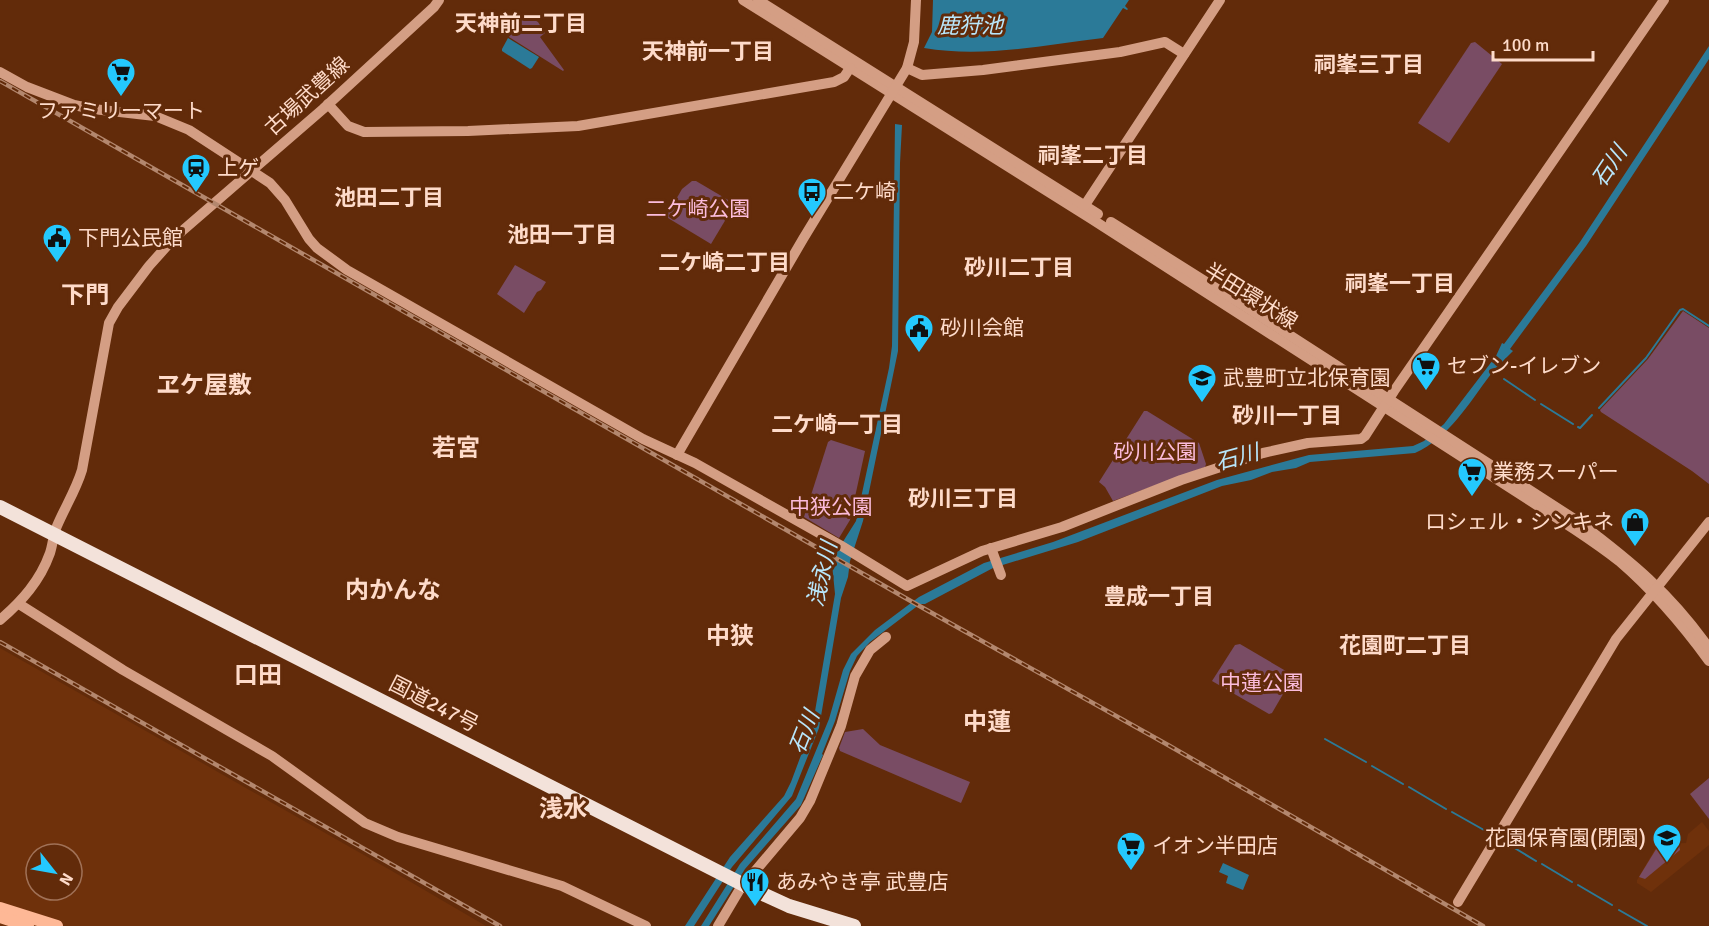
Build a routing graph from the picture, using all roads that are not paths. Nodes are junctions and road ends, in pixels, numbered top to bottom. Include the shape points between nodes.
1 (439, 0) edge
2 (742, 0) edge
3 (758, 0) edge
4 (916, 0) edge
5 (1220, 0) edge
6 (1664, 0) edge
7 (1184, 54) junction
8 (850, 68) junction
9 (907, 68) junction
10 (0, 72) edge
11 (895, 90) junction
12 (328, 105) junction
13 (253, 171) junction
14 (1085, 205) junction
15 (1387, 403) junction
16 (677, 454) junction
17 (0, 507) edge
18 (1709, 522) edge
19 (54, 536) junction
20 (992, 551) junction
21 (1001, 575) dead end
22 (1656, 589) junction
23 (19, 604) junction
24 (0, 620) edge
25 (886, 637) dead end
26 (1709, 648) edge
27 (1709, 661) edge
28 (742, 883) junction
29 (1458, 902) dead end
30 (0, 908) edge
31 (0, 917) edge
32 (28, 926) edge
33 (57, 926) edge
34 (646, 926) edge
35 (718, 926) edge
36 (854, 926) edge

1 - 12 street, 古場武豊線
2 - 8 street, 半田環状線
3 - 11 street, 半田環状線
4 - 9 street via 914,42
5 - 7 street
6 - 15 street
7 - 9 street via 1165,42 1120,52 983,70 922,75
7 - 14 street
8 - 11 street, 半田環状線
8 - 12 street via 834,82 578,126 364,132 348,126
9 - 11 street
10 - 13 street via 74,105 168,120
11 - 14 street, 半田環状線
11 - 15 street, 半田環状線
11 - 16 street
12 - 13 street, 古場武豊線
13 - 16 street via 279,191 317,248 347,270 643,440
13 - 19 street, 古場武豊線 via 174,238 111,318 82,470
14 - 15 street, 半田環状線
15 - 20 street via 1361,439 1308,443 1263,453
15 - 22 street, 半田環状線
16 - 20 street via 907,586
17 - 19 highway, 国道247号
18 - 22 street
19 - 23 street, 古場武豊線 via 44,567
19 - 28 highway, 国道247号
20 - 21 street
22 - 26 street, 半田環状線
22 - 27 street, 半田環状線
22 - 29 street via 1616,639
23 - 24 street, 古場武豊線
23 - 34 street via 113,664 272,756 365,823 562,886
25 - 28 street via 870,651 855,676 841,726 810,801 800,818
28 - 35 street
28 - 36 highway, 国道247号 via 789,906
30 - 33 main road
31 - 32 main road

